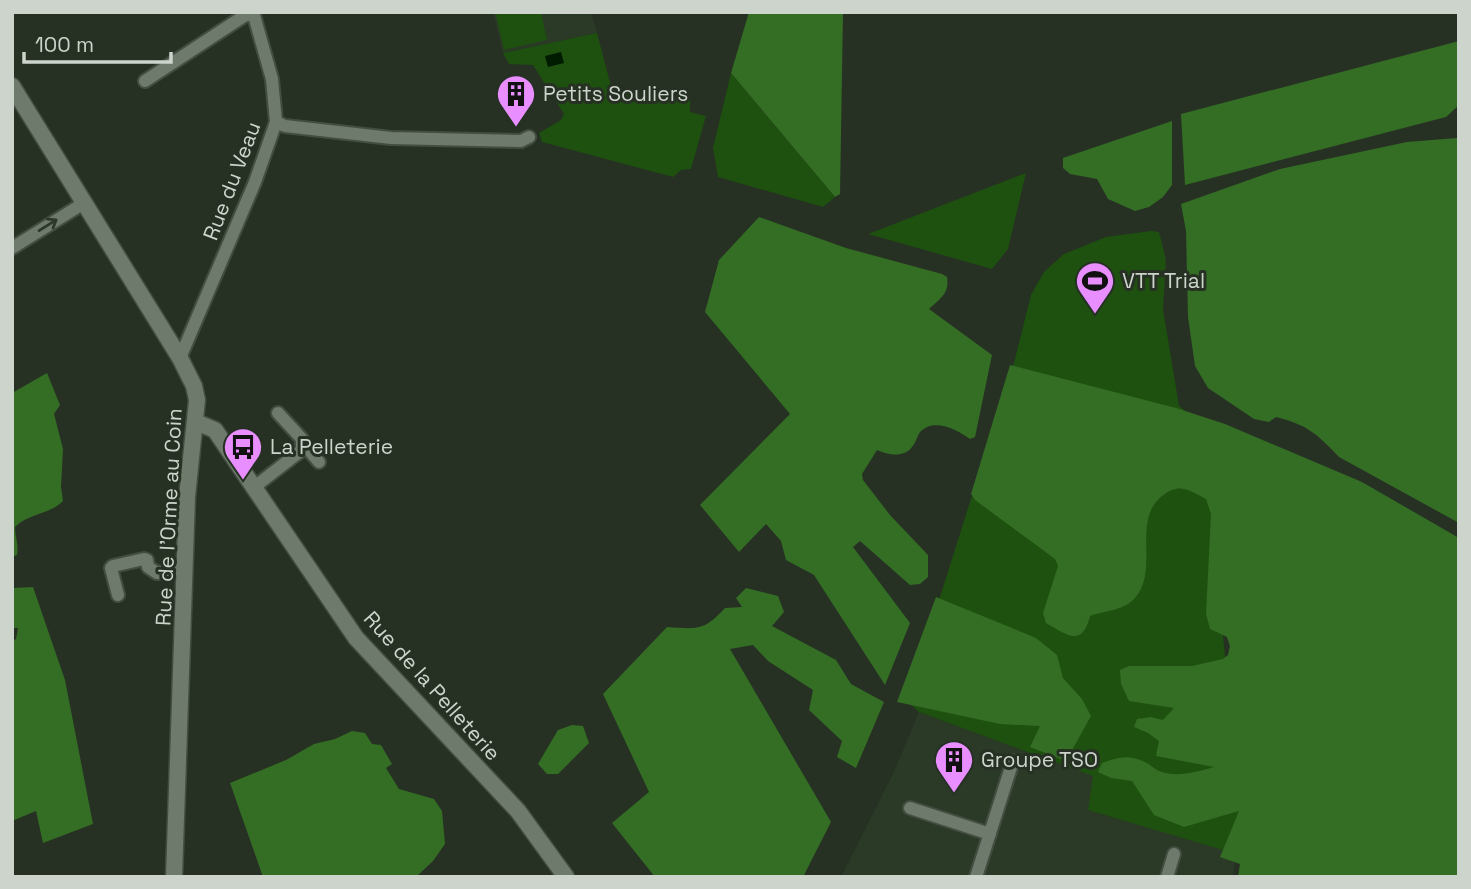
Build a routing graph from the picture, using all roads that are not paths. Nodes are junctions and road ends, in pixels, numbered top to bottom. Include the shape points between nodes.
1 (253, 12) edge
2 (145, 80) dead end
3 (12, 86) edge
4 (276, 122) junction
5 (529, 138) dead end
6 (83, 203) junction
7 (12, 247) edge
8 (180, 358) junction
9 (278, 413) dead end
10 (196, 422) junction
11 (303, 443) junction
12 (319, 461) dead end
13 (253, 488) junction
14 (185, 568) junction
15 (118, 595) dead end
16 (1013, 761) dead end
17 (910, 808) dead end
18 (990, 834) junction
19 (1174, 855) dead end
20 (174, 877) edge
21 (566, 877) edge
22 (976, 877) edge
23 (1167, 877) edge

1 - 2 street
1 - 4 street, Rue du Veau via 272,79
3 - 6 main road, Rue de l'Orme au Coin
4 - 5 street via 391,138
4 - 8 street, Rue du Veau
7 -> 6 street
6 - 8 main road, Rue de l'Orme au Coin
8 - 10 main road, Rue de l'Orme au Coin via 197,391
9 - 11 street
10 - 13 main road, Rue de la Pelleterie via 215,430
10 - 14 main road, Rue de l'Orme au Coin
11 - 12 street
11 - 13 street via 299,454
13 - 21 main road, Rue de la Pelleterie via 356,638 518,811
14 - 15 street via 157,572 144,559 113,566
14 - 20 main road, Rue de l'Orme au Coin
16 - 18 street
17 - 18 street
18 - 22 street
19 - 23 street

